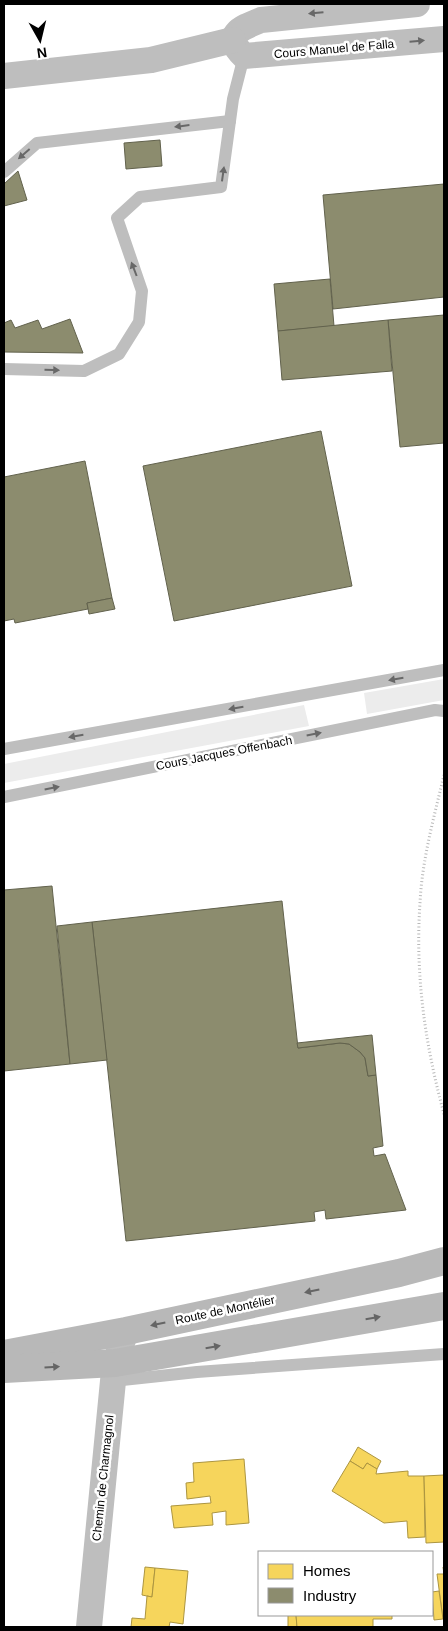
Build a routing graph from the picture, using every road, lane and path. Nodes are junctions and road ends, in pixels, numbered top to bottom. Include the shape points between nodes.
1 (417, 4) edge
2 (444, 39) edge
3 (239, 48) junction
4 (4, 76) edge
5 (230, 121) junction
6 (4, 172) edge
7 (4, 369) edge
8 (444, 670) edge
9 (444, 711) edge
10 (4, 749) edge
11 (444, 775) edge
12 (4, 797) edge
13 (444, 1114) edge
14 (444, 1261) edge
15 (444, 1306) edge
16 (126, 1331) junction
17 (4, 1354) edge
18 (444, 1354) edge
19 (4, 1369) edge
20 (114, 1372) junction
21 (89, 1627) edge

1 -> 3 street, Cours Manuel de Falla via 261,20 236,33
3 -> 2 street, Cours Manuel de Falla
3 - 4 street, Cours Manuel de Falla
3 - 5 lane
5 -> 6 lane via 37,143
7 -> 5 lane via 84,372 119,354 139,322 142,291 117,218 140,197 221,186
8 -> 10 lane
12 -> 9 lane, Cours Jacques Offenbach via 435,710
11 - 13 path via 427,852 419,938 423,1022
14 -> 16 main road, Route de Montélier
20 -> 15 main road
16 - 17 main road, Route de Montélier
16 - 20 street, Chemin de Charmagnol
18 - 20 lane via 197,1372
19 -> 20 main road
20 - 21 street, Chemin de Charmagnol

